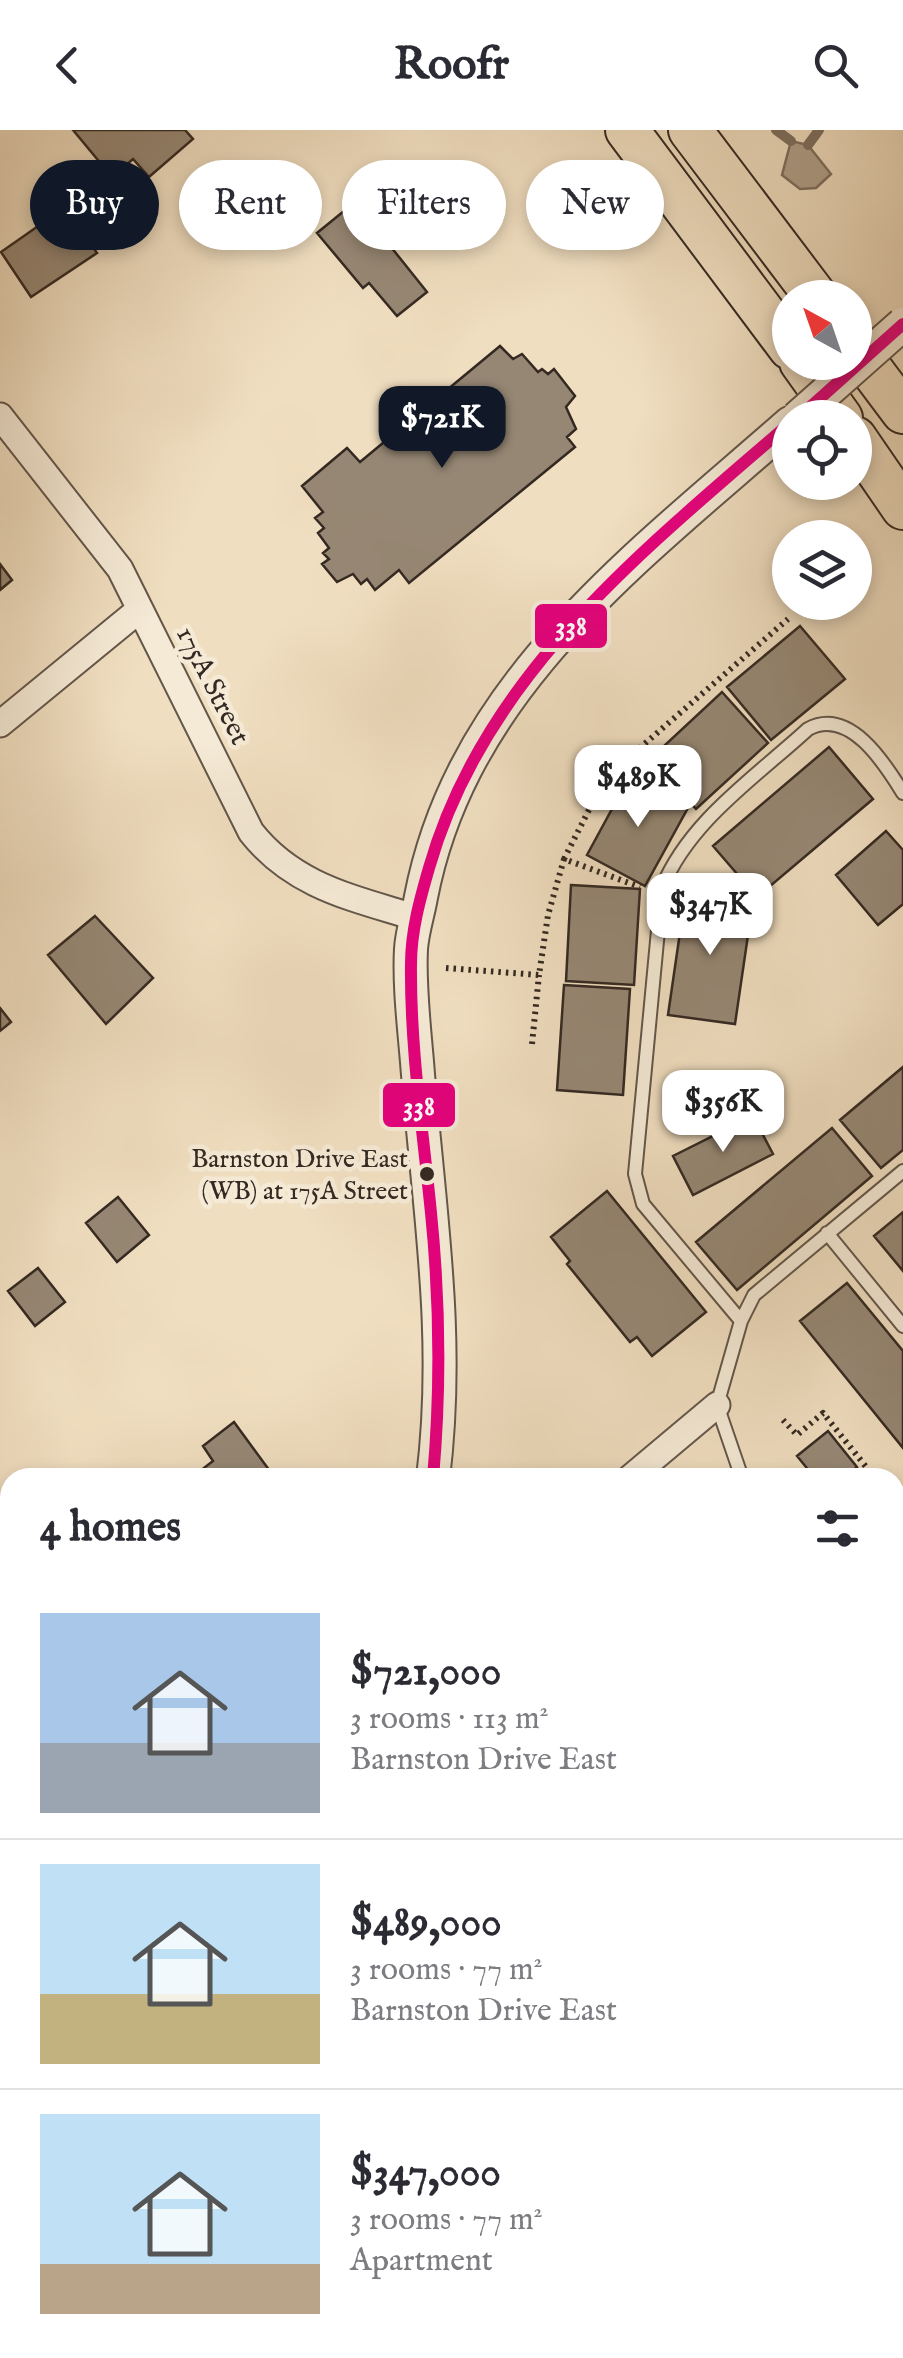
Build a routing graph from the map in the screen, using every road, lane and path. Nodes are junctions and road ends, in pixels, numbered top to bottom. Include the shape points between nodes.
1 (627, 130) edge
2 (690, 130) edge
3 (803, 280) edge
4 (772, 324) edge
5 (903, 324) edge
6 (872, 371) edge
7 (816, 400) edge
8 (903, 412) edge
9 (0, 416) edge
10 (772, 439) edge
11 (872, 463) edge
12 (903, 508) edge
13 (139, 610) junction
14 (787, 620) edge
15 (0, 724) edge
16 (903, 793) edge
17 (564, 859) junction
18 (661, 895) junction
19 (417, 918) junction
20 (446, 968) dead end
21 (539, 975) junction
22 (532, 1044) dead end
23 (903, 1171) edge
24 (827, 1233) junction
25 (740, 1321) junction
26 (903, 1326) edge
27 (717, 1404) junction
28 (783, 1420) dead end
29 (433, 1468) edge
30 (642, 1468) edge
31 (739, 1468) edge
32 (867, 1468) edge

1 - 4 highway
2 - 3 highway
5 - 7 street, bridge
6 - 8 highway
9 - 13 street, 175A Street via 120,569
10 - 19 street via 593,598 523,677 459,778 433,838
11 - 12 highway
13 - 15 street
13 - 19 street, 175A Street via 264,848 316,887
14 - 17 path via 626,760 593,802
16 - 18 lane via 869,746 836,723 822,722 698,830 670,869
17 - 18 path
17 - 21 path
18 - 25 lane via 634,1174 643,1204
19 - 29 street via 411,948 417,1062 440,1281
20 - 21 path
21 - 22 path
23 - 24 lane
24 - 25 lane via 754,1296
24 - 26 lane
25 - 27 lane
27 - 30 street
27 - 31 lane
28 - 32 path via 797,1435 823,1413

